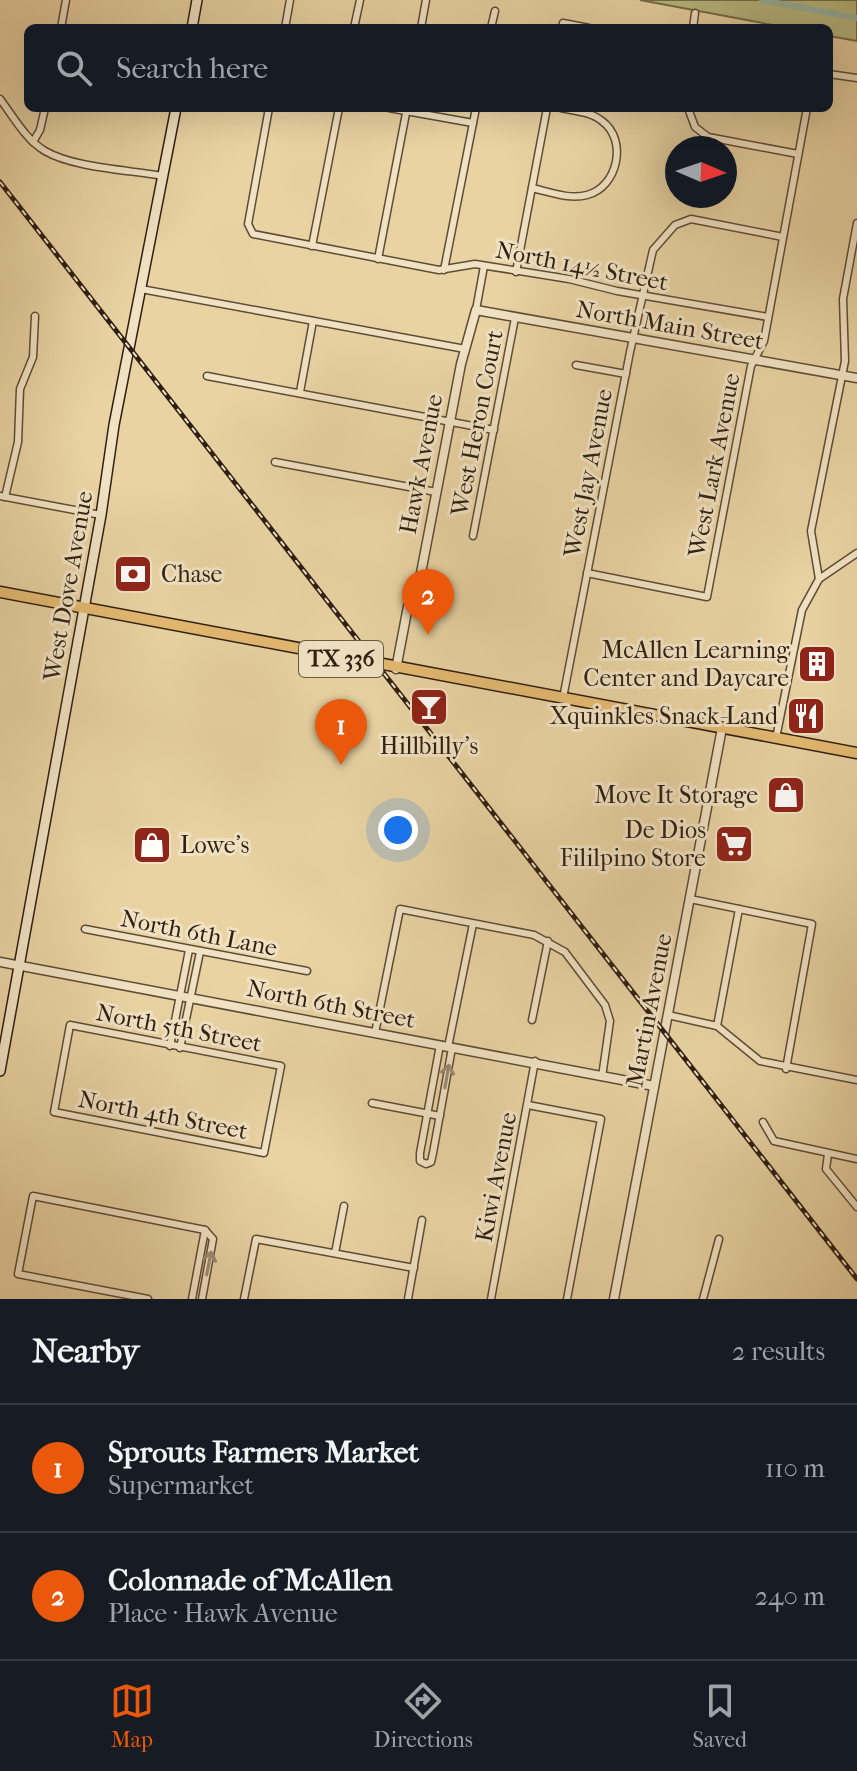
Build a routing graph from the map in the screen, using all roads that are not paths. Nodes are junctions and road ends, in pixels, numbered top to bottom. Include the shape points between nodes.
1 (66, 0) edge
2 (197, 0) edge
3 (290, 0) edge
4 (360, 0) edge
5 (426, 0) edge
6 (495, 11) dead end
7 (695, 13) dead end
8 (62, 24) edge
9 (193, 24) edge
10 (286, 24) edge
11 (355, 24) edge
12 (422, 24) edge
13 (492, 24) edge
14 (694, 24) edge
15 (833, 75) edge
16 (857, 78) edge
17 (0, 99) edge
18 (44, 112) edge
19 (175, 112) edge
20 (268, 112) edge
21 (338, 112) edge
22 (406, 112) edge
23 (416, 112) edge
24 (475, 112) edge
25 (546, 112) edge
26 (578, 112) edge
27 (689, 112) edge
28 (806, 112) edge
29 (473, 123) junction
30 (33, 142) junction
31 (798, 154) junction
32 (163, 176) junction
33 (532, 188) junction
34 (857, 223) edge
35 (783, 237) junction
36 (312, 246) junction
37 (378, 259) junction
38 (484, 266) junction
39 (444, 270) junction
40 (516, 272) junction
41 (141, 289) junction
42 (641, 296) junction
43 (476, 310) junction
44 (35, 316) dead end
45 (768, 317) junction
46 (515, 318) junction
47 (313, 321) junction
48 (633, 340) junction
49 (465, 349) junction
50 (753, 360) junction
51 (576, 365) dead end
52 (626, 374) junction
53 (842, 375) junction
54 (207, 376) dead end
55 (857, 378) edge
56 (300, 392) junction
57 (450, 421) junction
58 (494, 430) junction
59 (275, 462) dead end
60 (436, 492) junction
61 (2, 496) edge
62 (101, 515) junction
63 (473, 536) dead end
64 (857, 553) edge
65 (587, 573) junction
66 (819, 579) junction
67 (0, 592) edge
68 (84, 607) junction
69 (396, 669) junction
70 (563, 698) junction
71 (722, 728) junction
72 (776, 738) junction
73 (857, 753) edge
74 (690, 899) junction
75 (739, 909) junction
76 (473, 924) junction
77 (85, 929) dead end
78 (548, 941) junction
79 (189, 950) junction
80 (200, 952) junction
81 (0, 962) edge
82 (20, 965) junction
83 (307, 971) dead end
84 (180, 996) junction
85 (190, 998) junction
86 (668, 1015) junction
87 (532, 1020) dead end
88 (717, 1026) junction
89 (375, 1033) junction
90 (170, 1046) junction
91 (447, 1047) junction
92 (180, 1048) junction
93 (535, 1061) junction
94 (786, 1069) junction
95 (0, 1071) edge
96 (602, 1077) junction
97 (857, 1080) edge
98 (654, 1086) junction
99 (372, 1103) dead end
100 (528, 1105) junction
101 (54, 1112) joint
102 (427, 1114) junction
103 (440, 1116) junction
104 (763, 1122) dead end
105 (264, 1153) joint
106 (828, 1154) junction
107 (857, 1159) edge
108 (344, 1206) dead end
109 (857, 1207) edge
110 (422, 1220) dead end
111 (205, 1230) junction
112 (719, 1239) dead end
113 (335, 1253) junction
114 (414, 1268) junction
115 (148, 1299) edge
116 (192, 1299) edge
117 (202, 1299) edge
118 (244, 1299) edge
119 (408, 1299) edge
120 (491, 1299) edge
121 (567, 1299) edge
122 (614, 1299) edge
123 (703, 1299) edge

1 - 8 street
2 - 9 main road
3 - 10 street
4 - 11 street
5 - 12 street
6 - 13 street
7 - 14 street
15 - 16 street
17 - 30 street
18 - 30 street
19 - 32 main road, West Dove Avenue
20 - 36 street, North 14½ Street via 249,232
21 - 36 street
22 - 37 street
23 - 29 street
24 - 29 street
25 - 33 street
26 - 33 street via 611,129 617,147 613,173 603,187 584,196
27 - 31 street via 695,127 708,137
28 - 31 street, West Lark Avenue
29 - 39 street
30 - 32 street via 61,158
31 - 35 street, West Lark Avenue
32 - 41 main road, West Dove Avenue
33 - 40 street
34 - 53 street via 843,299
35 - 42 street, West Jay Avenue via 687,220 670,229 651,255
35 - 45 street, West Lark Avenue
36 - 37 street, North 14½ Street
37 - 39 street, North 14½ Street
38 - 39 street, North 14½ Street
38 - 40 street, North 14½ Street
38 - 43 street, Hawk Avenue
40 - 42 street, North 14½ Street
41 - 47 street
41 - 62 main road, West Dove Avenue
42 - 45 street, North 14½ Street
42 - 48 street, West Jay Avenue
43 - 46 street, North Main Street
43 - 49 street, Hawk Avenue
44 - 61 street via 33,357 20,389 18,442
45 - 50 street, West Lark Avenue
46 - 48 street, North Main Street
46 - 58 street, West Heron Court
47 - 49 street
47 - 56 street
48 - 50 street, North Main Street
48 - 52 street, West Jay Avenue
49 - 57 street, Hawk Avenue
50 - 53 street, North Main Street
50 - 65 street, West Lark Avenue via 707,597
51 - 52 street
52 - 65 street, West Jay Avenue
53 - 55 street, North Main Street
53 - 66 street via 811,531
54 - 56 street
56 - 57 street
57 - 58 street
57 - 60 street, Hawk Avenue
58 - 63 street, West Heron Court
59 - 60 street
60 - 69 street, Hawk Avenue
61 - 62 street
62 - 68 main road, West Dove Avenue
64 - 66 street
65 - 70 street, West Jay Avenue
66 - 72 street via 802,610
67 - 68 main road, TX 336
68 - 69 main road, TX 336
68 - 82 main road, West Dove Avenue
69 - 70 main road, TX 336
70 - 71 main road, TX 336
71 - 72 main road, TX 336
71 - 74 street, Martin Avenue
72 - 73 main road, TX 336
74 - 75 street
74 - 86 street, Martin Avenue
75 - 88 street
75 - 94 street via 812,924
76 - 78 street
76 - 89 street via 400,909
76 - 91 street
77 - 79 street, North 6th Lane
78 - 87 street
78 - 96 street via 565,952 605,1005 610,1033
79 - 80 street, North 6th Lane
79 - 84 street
80 - 83 street, North 6th Lane
80 - 85 street
81 - 82 street, North 6th Street
82 - 84 street, North 6th Street
82 - 95 main road, West Dove Avenue
84 - 85 street, North 6th Street
84 - 90 street
85 - 89 street, North 6th Street
85 - 92 street
86 - 88 street
86 - 98 street, Martin Avenue
88 - 94 street via 760,1061
89 - 91 street, North 6th Street
90 - 92 street, North 5th Street
90 - 101 street, North 5th Street via 70,1025
91 - 93 street, North 6th Street
91 - 102 street
103 -> 91 street
92 - 105 street, North 5th Street via 281,1066
93 - 96 street, North 6th Street
93 - 100 street, Kiwi Avenue
94 - 97 street
96 - 98 street, North 6th Street
98 - 122 street, Martin Avenue
99 - 102 street
100 - 120 street, Kiwi Avenue
100 - 121 street via 601,1119
101 - 105 street, North 4th Street
102 - 103 street
102 - 103 street via 419,1157 426,1164 432,1158
104 - 106 street via 774,1141
106 - 107 street
106 - 109 street via 826,1169
108 - 113 street
110 - 114 street
111 - 115 street via 33,1196 18,1274
111 - 116 street
117 -> 111 street via 213,1239
112 - 123 street
113 - 114 street
113 - 118 street via 256,1239
114 - 119 street

